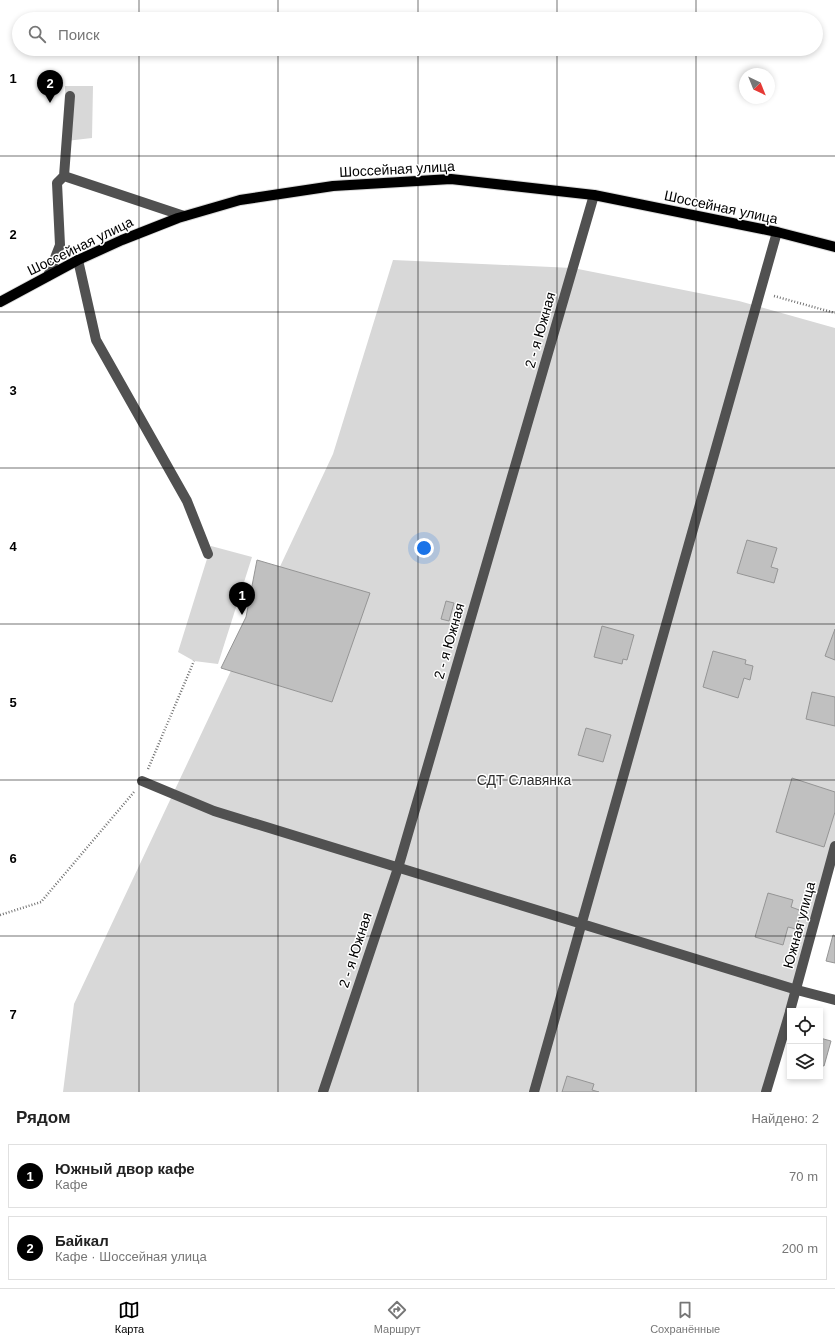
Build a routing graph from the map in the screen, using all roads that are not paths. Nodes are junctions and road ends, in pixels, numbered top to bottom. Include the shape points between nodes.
1 (70, 96) dead end
2 (64, 176) junction
3 (594, 195) junction
4 (184, 216) junction
5 (777, 232) junction
6 (835, 247) edge
7 (78, 260) junction
8 (48, 276) junction
9 (0, 302) edge
10 (208, 554) dead end
11 (142, 781) road end
12 (835, 846) edge
13 (398, 868) junction
14 (581, 923) junction
15 (797, 990) junction
16 (835, 1000) edge
17 (791, 1008) edge
18 (787, 1021) edge
19 (324, 1092) edge
20 (534, 1092) edge
21 (766, 1092) edge

1 - 2 street
2 - 4 street
2 - 8 street via 57,183 60,245
3 - 4 main road, Шоссейная улица via 451,179 333,186 240,200
3 - 5 main road, Шоссейная улица
3 - 13 street, 2 - я Южная
4 - 7 main road, Шоссейная улица
5 - 6 main road, Шоссейная улица
5 - 14 street
7 - 8 main road, Шоссейная улица
7 - 10 street via 96,340 187,501
8 - 9 main road, Шоссейная улица
11 - 13 street via 214,811
12 - 15 street, Южная улица
13 - 14 street
13 - 19 street, 2 - я Южная
14 - 15 street
14 - 20 street
15 - 16 street
15 - 17 street, Южная улица
18 - 21 street, Южная улица

